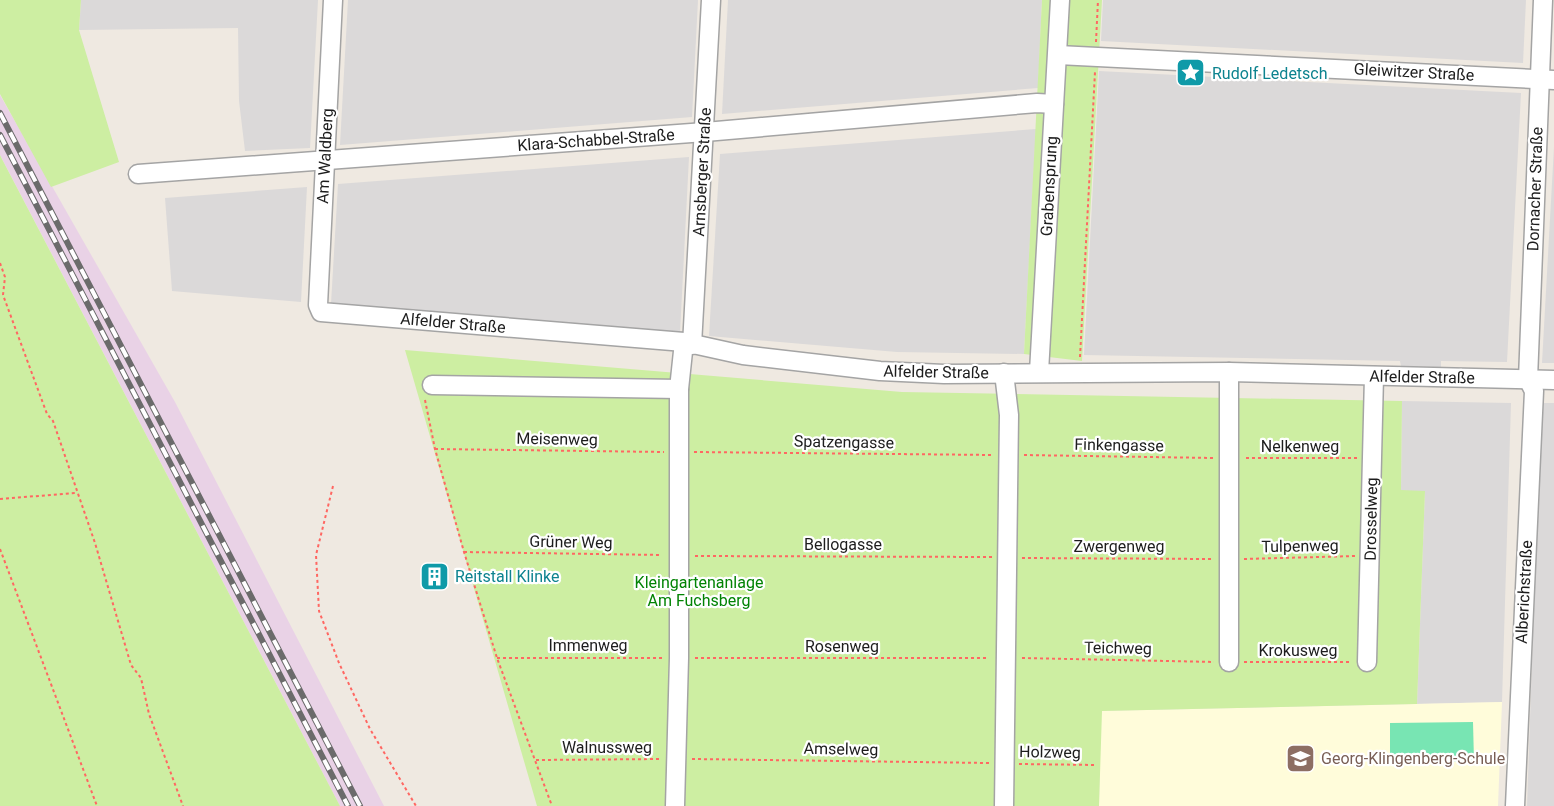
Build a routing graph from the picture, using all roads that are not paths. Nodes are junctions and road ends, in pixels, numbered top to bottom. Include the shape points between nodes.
1 (333, 0) edge
2 (711, 0) edge
3 (1060, 0) edge
4 (1543, 0) edge
5 (1058, 55) junction
6 (1547, 80) edge
7 (1054, 104) junction
8 (705, 132) junction
9 (325, 161) junction
10 (138, 174) dead end
11 (321, 312) joint
12 (688, 344) junction
13 (1039, 372) junction
14 (1229, 372) junction
15 (1004, 373) junction
16 (1374, 376) junction
17 (1528, 379) junction
18 (1554, 380) edge
19 (432, 385) road end
20 (679, 389) junction
21 (1229, 662) road end
22 (1367, 662) road end
23 (675, 806) edge
24 (1004, 806) edge
25 (1515, 806) edge

1 - 9 street, Am Waldberg
2 - 8 street, Arnsberger Straße
3 - 5 street, Grabensprung
4 - 6 street, Dornacher Straße
5 - 6 street, Gleiwitzer Straße
5 - 7 street, Grabensprung
6 - 17 street, Dornacher Straße
7 - 8 street, Klara-Schabbel-Straße via 1037,102
7 - 13 street, Grabensprung
8 - 9 street, Klara-Schabbel-Straße
8 - 12 street, Arnsberger Straße
9 - 10 street, Klara-Schabbel-Straße
9 - 11 street, Am Waldberg via 318,298
11 - 12 street, Alfelder Straße
12 - 15 street, Alfelder Straße via 743,355 880,371
12 - 20 street, Arnsberger Straße
13 - 14 street, Alfelder Straße
13 - 15 street, Alfelder Straße
14 - 16 street, Alfelder Straße
14 - 21 street
15 - 24 street via 1009,415
16 - 17 street, Alfelder Straße
16 - 22 street, Drosselweg
17 - 18 street, Alfelder Straße
17 - 25 street, Alberichstraße via 1534,391
19 - 20 street
20 - 23 street, Arnsberger Straße

